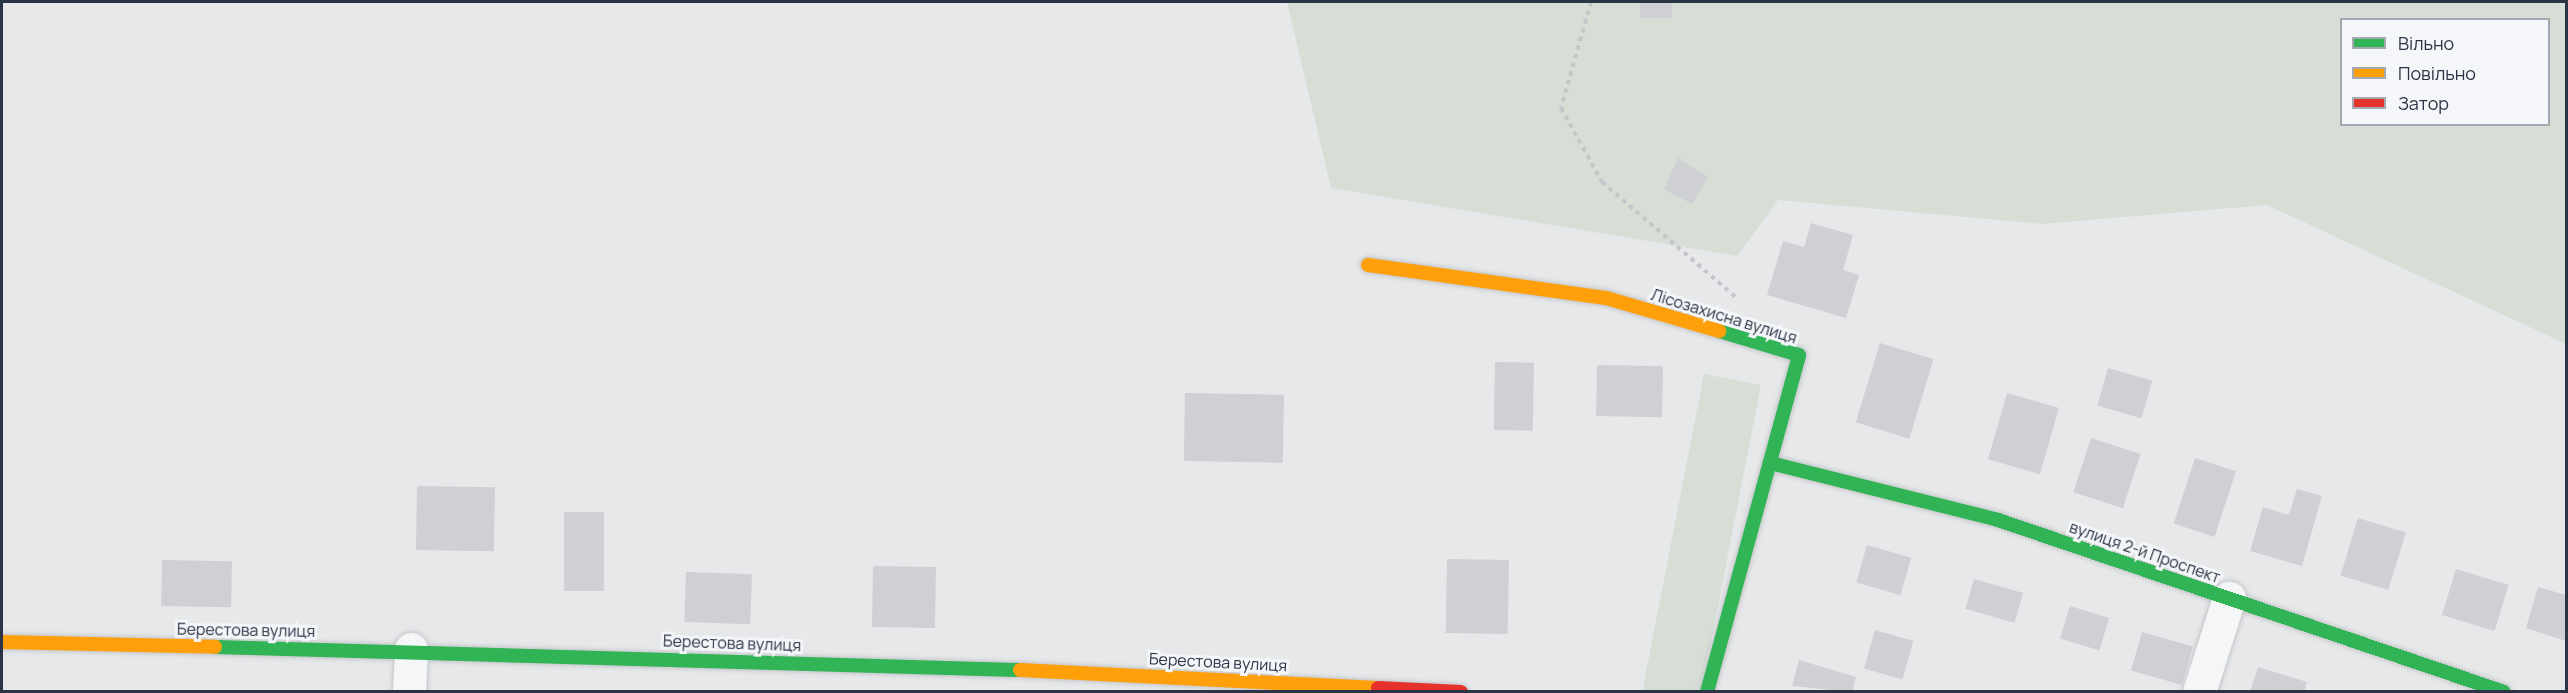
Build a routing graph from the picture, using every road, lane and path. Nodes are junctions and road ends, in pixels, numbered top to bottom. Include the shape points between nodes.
1 (1591, 2) edge
2 (1368, 265) dead end
3 (1747, 307) dead end
4 (1770, 463) junction
5 (2229, 598) junction
6 (2, 642) edge
7 (411, 649) junction
8 (409, 692) edge
9 (1461, 692) edge
10 (1707, 692) edge
11 (2199, 692) edge
12 (2504, 692) edge

1 - 3 path via 1561,108 1602,182
2 - 4 street, Лісозахисна вулиця via 1606,298 1799,355
4 - 5 street, вулиця 2-й Проспект via 1998,520
4 - 10 street, Лісозахисна вулиця
5 - 11 street
5 - 12 street, вулиця 2-й Проспект
6 - 7 street, Берестова вулиця
7 - 8 street
7 - 9 street, Берестова вулиця via 949,666

